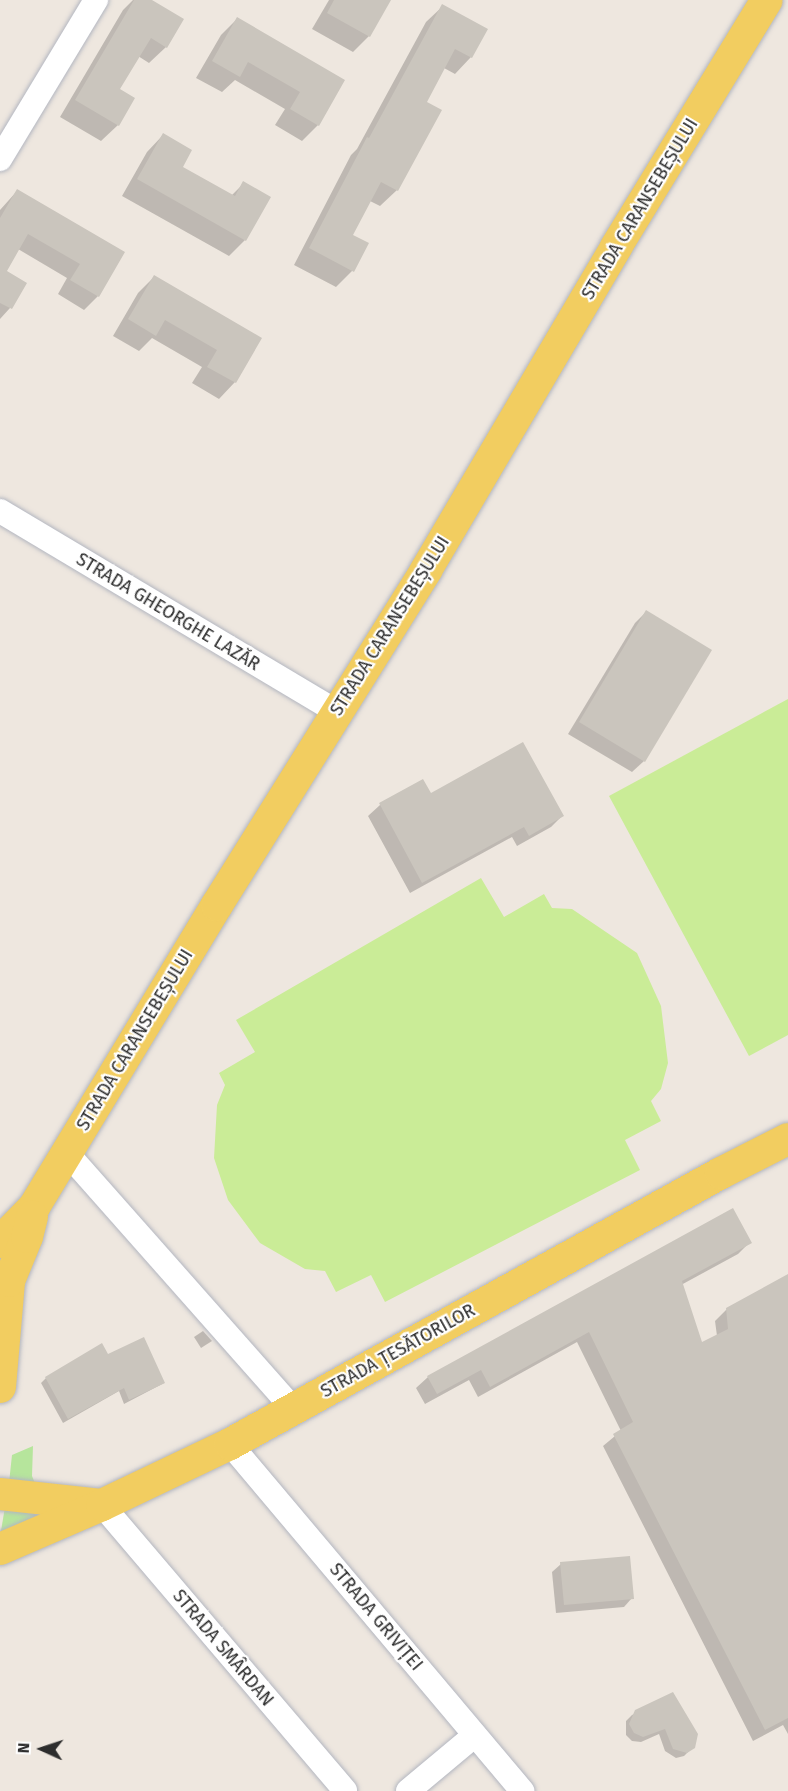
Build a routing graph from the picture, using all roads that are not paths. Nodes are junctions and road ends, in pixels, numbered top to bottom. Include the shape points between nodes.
1 (96, 0) edge
2 (767, 0) edge
3 (0, 159) edge
4 (0, 511) edge
5 (337, 712) junction
6 (788, 1139) edge
7 (66, 1152) junction
8 (34, 1207) junction
9 (0, 1242) edge
10 (0, 1387) edge
11 (293, 1409) junction
12 (230, 1444) junction
13 (0, 1494) edge
14 (102, 1505) junction
15 (0, 1549) edge
16 (475, 1735) junction
17 (345, 1791) edge
18 (408, 1791) edge
19 (522, 1791) edge

1 - 3 street
2 - 5 main road, STRADA CARANSEBEȘULUI
4 - 5 street, STRADA GHEORGHE LAZĂR
5 - 7 main road, STRADA CARANSEBEȘULUI
6 - 11 main road, STRADA ȚESĂTORILOR via 710,1178
7 - 8 main road, STRADA CARANSEBEȘULUI
7 - 11 street
8 - 9 main road, STRADA CARANSEBEȘULUI
8 - 10 main road via 9,1281
11 - 12 main road, STRADA ȚESĂTORILOR
12 - 14 main road, STRADA ȚESĂTORILOR
12 - 16 street, STRADA GRIVIȚEI
13 - 14 main road
14 - 15 main road, STRADA ȚESĂTORILOR
14 - 17 street, STRADA SMÂRDAN
16 - 18 street
16 - 19 street, STRADA GRIVIȚEI

